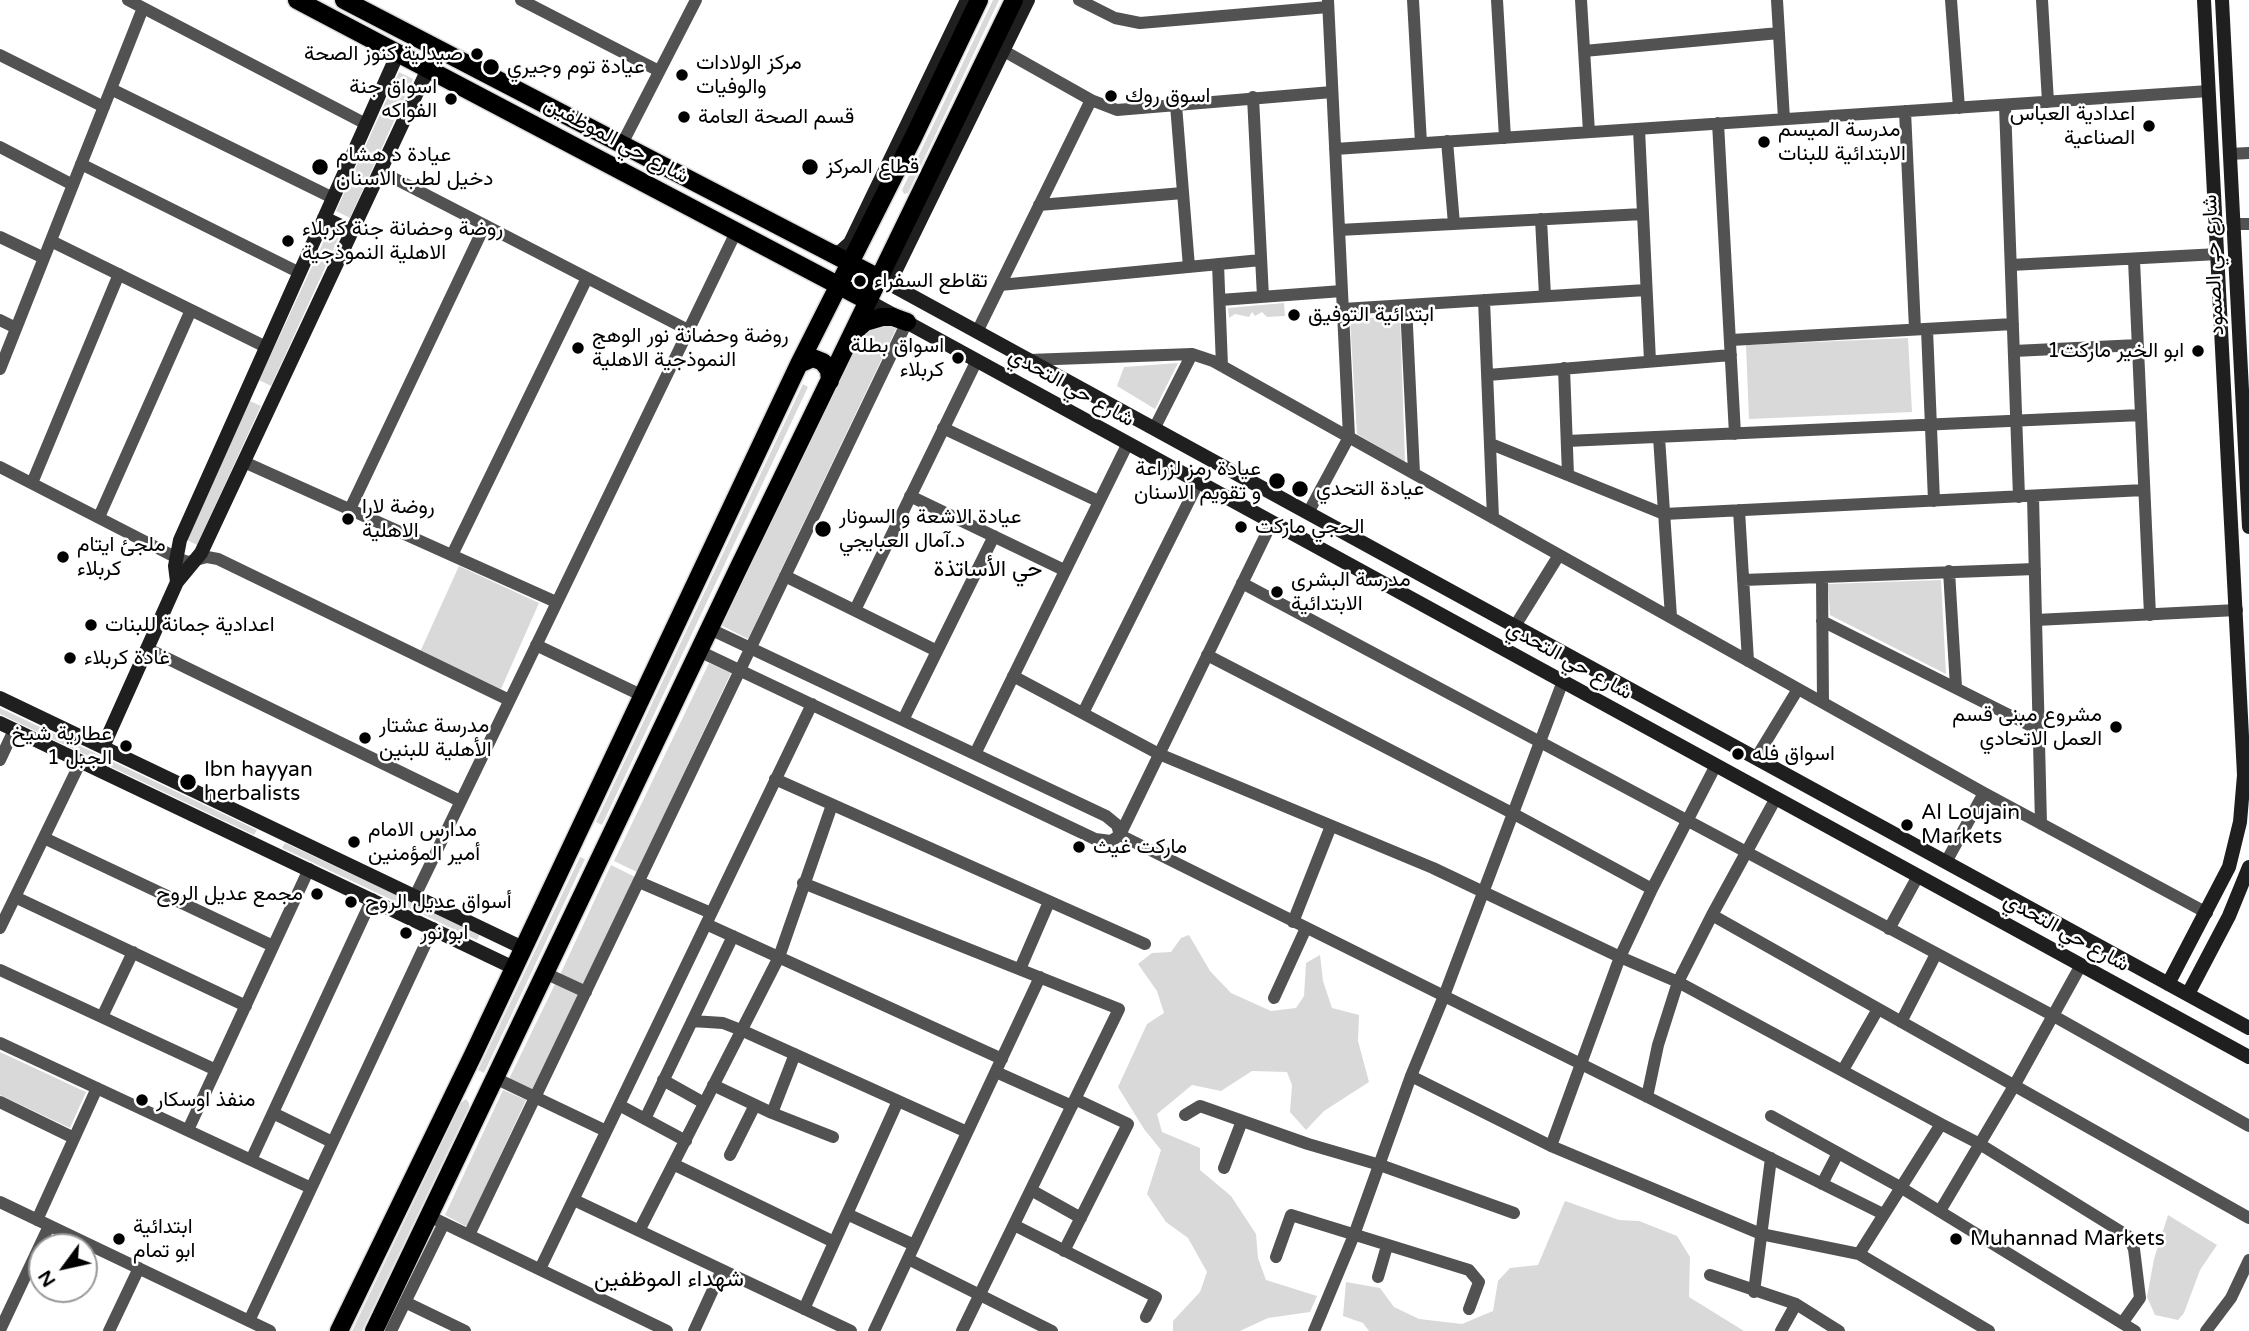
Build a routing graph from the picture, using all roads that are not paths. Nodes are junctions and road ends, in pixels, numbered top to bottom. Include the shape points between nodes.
1 (128, 0) edge
2 (297, 0) edge
3 (344, 0) edge
4 (522, 0) edge
5 (695, 0) edge
6 (967, 0) edge
7 (979, 0) edge
8 (1014, 0) edge
9 (1028, 0) edge
10 (1079, 0) edge
11 (1110, 0) edge
12 (1413, 0) edge
13 (1497, 0) edge
14 (1581, 0) edge
15 (1777, 0) edge
16 (1951, 0) edge
17 (2042, 0) edge
18 (2204, 0) edge
19 (2222, 0) edge
20 (1328, 3) edge
21 (144, 8) junction
22 (1104, 13) junction
23 (1779, 33) junction
24 (1004, 51) junction
25 (1584, 51) junction
26 (398, 53) junction
27 (0, 55) edge
28 (428, 69) junction
29 (659, 71) junction
30 (111, 89) junction
31 (2209, 91) junction
32 (1332, 92) junction
33 (1253, 97) junction
34 (1091, 100) junction
35 (2048, 102) junction
36 (544, 103) junction
37 (2005, 104) junction
38 (1176, 105) junction
39 (104, 107) junction
40 (1959, 108) junction
41 (1905, 111) junction
42 (572, 118) junction
43 (1784, 119) junction
44 (1718, 123) junction
45 (366, 124) junction
46 (534, 124) junction
47 (1639, 129) junction
48 (1589, 132) junction
49 (908, 135) junction
50 (561, 138) junction
51 (1505, 138) junction
52 (1447, 141) junction
53 (1421, 143) junction
54 (622, 144) junction
55 (0, 147) edge
56 (956, 149) junction
57 (1335, 149) junction
58 (2249, 153) edge
59 (2230, 161) junction
60 (81, 164) junction
61 (2213, 170) junction
62 (380, 171) junction
63 (895, 175) junction
64 (683, 176) junction
65 (73, 185) junction
66 (924, 186) junction
67 (711, 190) junction
68 (1183, 193) junction
69 (333, 198) junction
70 (674, 198) junction
71 (2231, 199) junction
72 (2215, 200) junction
73 (1040, 205) junction
74 (700, 211) junction
75 (1643, 214) junction
76 (324, 218) junction
77 (1541, 219) junction
78 (1454, 224) junction
79 (2249, 224) edge
80 (485, 225) junction
81 (2233, 225) junction
82 (737, 230) junction
83 (1339, 230) junction
84 (352, 231) junction
85 (0, 237) edge
86 (51, 241) junction
87 (828, 251) junction
88 (2218, 254) junction
89 (44, 258) junction
90 (1261, 260) junction
91 (2134, 260) junction
92 (850, 262) junction
93 (1219, 264) junction
94 (2011, 265) junction
95 (1189, 267) junction
96 (300, 273) junction
97 (119, 274) junction
98 (587, 278) junction
99 (879, 278) junction
100 (838, 284) junction
101 (1000, 285) junction
102 (900, 289) junction
103 (1646, 289) junction
104 (1342, 291) junction
105 (1545, 296) junction
106 (1263, 297) junction
107 (868, 300) junction
108 (1220, 300) junction
109 (1484, 300) junction
110 (1406, 305) junction
111 (1343, 309) junction
112 (191, 310) junction
113 (0, 320) edge
114 (907, 322) junction
115 (2013, 324) junction
116 (16, 328) junction
117 (973, 329) junction
118 (1921, 329) junction
119 (688, 330) junction
120 (850, 337) junction
121 (1731, 340) junction
122 (2138, 345) junction
123 (267, 347) junction
124 (956, 348) junction
125 (2014, 351) junction
126 (1192, 354) junction
127 (1731, 355) junction
128 (977, 360) junction
129 (1029, 360) junction
130 (2244, 360) edge
131 (1650, 361) junction
132 (799, 364) junction
133 (1222, 366) junction
134 (1564, 368) junction
135 (0, 369) edge
136 (1488, 374) junction
137 (830, 381) junction
138 (249, 387) junction
139 (273, 398) junction
140 (2141, 415) junction
141 (2016, 421) junction
142 (1931, 425) junction
143 (943, 428) junction
144 (1154, 429) junction
145 (1735, 434) junction
146 (1349, 437) junction
147 (1659, 437) junction
148 (1567, 441) junction
149 (2247, 442) edge
150 (1128, 443) junction
151 (1492, 444) junction
152 (244, 461) junction
153 (0, 467) edge
154 (1229, 470) junction
155 (1414, 473) junction
156 (1568, 475) junction
157 (1199, 481) junction
158 (32, 483) junction
159 (1262, 488) junction
160 (2144, 490) junction
161 (1220, 493) junction
162 (910, 496) junction
163 (2034, 496) junction
164 (2019, 497) junction
165 (1098, 501) junction
166 (1934, 501) junction
167 (350, 509) junction
168 (1740, 510) junction
169 (1252, 511) junction
170 (1308, 513) junction
171 (1664, 514) junction
172 (99, 517) junction
173 (1493, 518) junction
174 (1272, 522) junction
175 (2249, 527) edge
176 (994, 536) junction
177 (1372, 548) junction
178 (452, 555) junction
179 (1559, 555) junction
180 (176, 557) junction
181 (196, 561) junction
182 (2241, 568) edge
183 (2035, 569) junction
184 (1064, 570) junction
185 (1363, 571) junction
186 (1949, 571) junction
187 (1419, 575) junction
188 (785, 576) junction
189 (1822, 577) junction
190 (1743, 580) junction
191 (177, 582) junction
192 (1242, 583) junction
193 (2243, 594) edge
194 (1405, 596) junction
195 (556, 602) junction
196 (855, 610) junction
197 (2237, 610) junction
198 (2150, 615) junction
199 (1671, 617) junction
200 (2036, 620) junction
201 (1822, 621) junction
202 (1515, 626) junction
203 (710, 629) junction
204 (536, 645) junction
205 (751, 648) junction
206 (148, 649) junction
207 (699, 651) junction
208 (937, 651) junction
209 (1207, 655) junction
210 (1748, 661) junction
211 (740, 670) junction
212 (1013, 676) junction
213 (1563, 681) junction
214 (1956, 687) junction
215 (1798, 689) junction
216 (643, 696) junction
217 (0, 698) edge
218 (509, 700) junction
219 (1823, 703) junction
220 (812, 704) junction
221 (1083, 713) junction
222 (903, 720) junction
223 (0, 723) edge
224 (15, 730) junction
225 (2039, 730) junction
226 (1541, 743) junction
227 (103, 747) junction
228 (975, 754) junction
229 (1159, 754) junction
230 (1756, 758) junction
231 (0, 760) edge
232 (81, 761) junction
233 (1716, 765) junction
234 (775, 779) junction
235 (1984, 793) junction
236 (1776, 798) junction
237 (460, 801) junction
238 (832, 805) junction
239 (1514, 814) junction
240 (1688, 821) junction
241 (263, 824) junction
242 (2041, 824) junction
243 (1331, 826) junction
244 (580, 828) junction
245 (287, 835) junction
246 (1120, 835) junction
247 (44, 838) junction
248 (609, 840) junction
249 (254, 843) junction
250 (570, 850) junction
251 (1746, 853) junction
252 (277, 854) junction
253 (1946, 862) junction
254 (597, 865) junction
255 (309, 869) junction
256 (2248, 872) edge
257 (1918, 876) junction
258 (639, 882) junction
259 (803, 883) junction
260 (1652, 889) junction
261 (1484, 892) junction
262 (415, 895) junction
263 (15, 897) junction
264 (372, 899) junction
265 (1049, 902) junction
266 (2207, 913) junction
267 (1712, 915) junction
268 (709, 919) junction
269 (1293, 922) junction
270 (0, 928) edge
271 (433, 928) junction
272 (483, 928) junction
273 (1306, 928) junction
274 (1889, 929) junction
275 (733, 936) junction
276 (2190, 943) junction
277 (1144, 944) dead end
278 (273, 947) junction
279 (472, 947) junction
280 (523, 948) junction
281 (133, 952) junction
282 (2210, 953) junction
283 (1936, 954) junction
284 (779, 957) junction
285 (1620, 957) junction
286 (2081, 965) junction
287 (514, 968) junction
288 (1020, 969) junction
289 (0, 970) edge
290 (545, 973) junction
291 (1040, 977) junction
292 (1678, 982) junction
293 (2168, 984) junction
294 (586, 992) junction
295 (2188, 994) junction
296 (1444, 996) junction
297 (1274, 998) dead end
298 (246, 1006) junction
299 (1878, 1009) junction
300 (2052, 1015) junction
301 (102, 1017) junction
302 (692, 1021) junction
303 (1901, 1022) junction
304 (2245, 1026) edge
305 (741, 1030) junction
306 (0, 1043) edge
307 (2228, 1045) junction
308 (795, 1055) junction
309 (2249, 1057) edge
310 (1002, 1059) junction
311 (1581, 1063) junction
312 (466, 1069) junction
313 (216, 1070) junction
314 (1843, 1070) junction
315 (996, 1072) junction
316 (1411, 1076) junction
317 (494, 1080) junction
318 (663, 1080) junction
319 (713, 1085) junction
320 (2014, 1086) junction
321 (97, 1088) junction
322 (453, 1095) junction
323 (535, 1097) junction
324 (1647, 1097) junction
325 (898, 1101) junction
326 (0, 1102) edge
327 (704, 1103) junction
328 (1073, 1103) junction
329 (619, 1105) junction
330 (755, 1105) junction
331 (481, 1108) junction
332 (273, 1113) junction
333 (772, 1113) junction
334 (1185, 1115) dead end
335 (1771, 1116) dead end
336 (645, 1119) junction
337 (1242, 1121) junction
338 (1941, 1124) junction
339 (2249, 1126) edge
340 (188, 1130) junction
341 (606, 1131) junction
342 (967, 1132) junction
343 (833, 1137) dead end
344 (74, 1138) junction
345 (332, 1142) junction
346 (686, 1142) junction
347 (1978, 1143) junction
348 (1551, 1146) junction
349 (1838, 1153) junction
350 (730, 1155) dead end
351 (1771, 1158) junction
352 (251, 1160) junction
353 (673, 1164) junction
354 (1380, 1165) junction
355 (1224, 1168) dead end
356 (1822, 1184) junction
357 (1900, 1186) junction
358 (311, 1188) junction
359 (1031, 1190) junction
360 (573, 1200) junction
361 (0, 1202) edge
362 (1940, 1211) junction
363 (1514, 1213) dead end
364 (847, 1214) junction
365 (1883, 1214) junction
366 (1081, 1218) junction
367 (2249, 1218) edge
368 (437, 1219) junction
369 (37, 1220) junction
370 (1014, 1225) junction
371 (50, 1226) junction
372 (639, 1231) junction
373 (1761, 1234) junction
374 (469, 1235) junction
375 (1354, 1235) junction
376 (834, 1242) junction
377 (914, 1245) junction
378 (1387, 1246) junction
379 (1064, 1251) junction
380 (1859, 1254) junction
381 (1276, 1257) dead end
382 (908, 1259) junction
383 (2249, 1260) edge
384 (139, 1268) junction
385 (540, 1269) junction
386 (722, 1270) junction
387 (1710, 1275) dead end
388 (1378, 1277) dead end
389 (1754, 1292) junction
390 (979, 1296) junction
391 (405, 1302) junction
392 (1796, 1304) junction
393 (804, 1309) junction
394 (1469, 1309) dead end
395 (1146, 1317) dead end
396 (249, 1321) junction
397 (2127, 1327) edge
398 (0, 1330) edge
399 (109, 1331) edge
400 (271, 1331) edge
401 (339, 1331) edge
402 (374, 1331) edge
403 (391, 1331) edge
404 (465, 1331) edge
405 (667, 1331) edge
406 (694, 1331) edge
407 (851, 1331) edge
408 (874, 1331) edge
409 (962, 1331) edge
410 (1052, 1331) edge
411 (1314, 1331) edge
412 (1781, 1331) edge
413 (1839, 1331) edge
414 (1989, 1331) edge
415 (2206, 1331) edge

1 - 21 street
2 - 26 main road, شارع حي الموظفين
3 - 36 main road, شارع حي الموظفين
4 - 29 street
5 - 29 street
6 - 49 main road
7 - 49 main road
8 - 66 main road
9 - 24 main road
10 - 22 street
11 - 22 street
12 - 53 street
13 - 51 street
14 - 25 street
15 - 23 street
16 - 40 street
17 - 35 street
18 - 31 main road
19 - 59 main road, شارع حي الصمود
20 - 22 street via 1140,23
20 - 32 street
21 - 30 street
21 - 45 street
23 - 25 street
23 - 43 street
24 - 34 street
24 - 56 main road
25 - 48 street
26 - 28 main road, شارع حي الموظفين
26 - 45 main road
27 - 39 street
28 - 46 main road, شارع حي الموظفين
28 - 62 main road
29 - 54 street
30 - 39 street
30 - 69 street
31 - 35 street
31 - 61 main road
32 - 33 street
32 - 57 street
33 - 38 street
33 - 90 street
34 - 38 street via 1122,110
34 - 73 street
35 - 37 street
36 - 42 main road, شارع حي الموظفين
36 - 46 main road via 545,114
37 - 40 street
37 - 94 street
38 - 68 street
39 - 60 street
40 - 41 street
41 - 43 street
41 - 118 street
42 - 50 main road via 560,128
42 - 54 main road, شارع حي الموظفين
43 - 44 street
44 - 47 street
44 - 121 street
45 - 69 main road
46 - 50 main road, شارع حي الموظفين
47 - 48 street
47 - 75 street
48 - 51 street
49 - 63 main road
49 - 87 main road via 850,243 839,253
50 - 70 main road, شارع حي الموظفين
51 - 52 street
52 - 53 street
52 - 78 street
53 - 57 street
54 - 64 main road, شارع حي الموظفين
55 - 65 street
56 - 66 main road
56 - 102 main road via 894,274
57 - 83 street
58 - 59 street
59 - 61 main road via 2224,173
59 - 71 main road, شارع حي الصمود
60 - 65 street
60 - 96 street
61 - 72 main road
62 - 80 street
62 - 84 main road
63 - 66 main road via 895,189 901,195 914,197
63 - 92 main road
64 - 67 main road, شارع حي الموظفين
64 - 70 main road via 683,192
65 - 86 street
66 - 99 main road
67 - 74 main road via 699,200
67 - 87 main road, شارع حي الموظفين
68 - 73 street
68 - 95 street
69 - 76 main road
70 - 74 main road, شارع حي الموظفين
71 - 72 main road
71 - 81 main road, شارع حي الصمود
72 - 88 main road
73 - 101 street
74 - 82 main road, شارع حي الموظفين
75 - 77 street
75 - 103 street
76 - 84 main road
76 - 96 main road
77 - 78 street
77 - 105 street
78 - 83 street
79 - 81 street
80 - 98 street
80 - 167 street
81 - 130 main road, شارع حي الصمود
82 - 100 main road, شارع حي الموظفين
82 - 119 street
83 - 104 street
84 - 139 main road
85 - 89 street
86 - 89 street
86 - 97 street
87 - 92 main road, شارع حي الموظفين
88 - 91 street
88 - 182 main road
89 - 116 street
90 - 93 street
90 - 106 street
91 - 94 street
91 - 122 street
92 - 99 main road
92 - 100 main road
93 - 95 street
93 - 108 street
94 - 115 street
95 - 101 street
96 - 123 main road
97 - 112 street
97 - 158 street
98 - 119 street
98 - 178 street
99 - 102 main road, شارع حي التحدي
99 - 107 main road
100 - 107 main road
100 - 132 main road
101 - 117 street
102 - 117 main road, شارع حي التحدي
103 - 105 street
103 - 131 street
104 - 106 street
104 - 111 street
105 - 109 street
106 - 108 street
107 - 114 main road, شارع حي التحدي
107 - 120 main road
108 - 133 street
109 - 110 street
109 - 136 street
110 - 111 street
110 - 155 street
111 - 146 street
112 - 123 street
112 - 172 street
113 - 116 street
114 - 120 main road via 875,318
114 - 124 main road, شارع حي التحدي
114 - 188 street
115 - 118 street
115 - 125 street
116 - 135 street
117 - 124 main road via 961,325 952,330 950,340
117 - 129 main road, شارع حي التحدي
118 - 121 street
118 - 142 street
119 - 195 street
120 - 137 main road
121 - 127 street
122 - 125 street
122 - 140 street
123 - 138 main road
124 - 128 main road, شارع حي التحدي
125 - 141 street
126 - 129 street
126 - 133 street
126 - 144 street
127 - 131 street
127 - 145 street
128 - 143 street
128 - 150 main road, شارع حي التحدي
129 - 144 main road, شارع حي التحدي
130 - 149 main road, شارع حي الصمود
131 - 134 street
132 - 137 main road via 818,359 827,365
132 - 216 main road
133 - 146 street
134 - 136 street
134 - 148 street
136 - 151 street
137 - 203 main road
138 - 139 main road
138 - 180 main road
139 - 152 main road
140 - 141 street
140 - 160 street
141 - 142 street
141 - 164 street
142 - 145 street
142 - 166 street
143 - 162 street
143 - 165 street
144 - 154 main road, شارع حي التحدي
145 - 147 street
146 - 155 street
146 - 170 street
147 - 148 street
147 - 171 street
148 - 156 street
149 - 175 main road, شارع حي الصمود
150 - 157 main road, شارع حي التحدي
150 - 165 street
151 - 156 street
151 - 173 street
152 - 167 street
152 - 181 main road
153 - 158 street
154 - 159 main road, شارع حي التحدي
154 - 161 main road via 1234,486
155 - 173 street
156 - 171 street
157 - 161 main road, شارع حي التحدي
157 - 221 street
158 - 172 street
159 - 169 main road via 1246,492 1245,503
159 - 170 main road, شارع حي التحدي
160 - 163 street
160 - 198 street
161 - 169 main road, شارع حي التحدي
162 - 176 street
162 - 196 street
163 - 164 street
163 - 183 street
164 - 166 street
165 - 184 street
166 - 168 street
167 - 178 street
168 - 171 street
168 - 190 street
169 - 174 main road, شارع حي التحدي
170 - 177 main road, شارع حي التحدي
171 - 199 street
172 - 180 street
173 - 179 street
174 - 185 main road, شارع حي التحدي
174 - 192 street
176 - 184 street
176 - 208 street
177 - 185 main road via 1376,565
177 - 187 main road, شارع حي التحدي
178 - 195 street
179 - 199 street
179 - 202 street
180 - 181 street
180 - 191 main road
181 - 191 main road
181 - 218 street via 218,559
182 - 193 main road
183 - 186 street
183 - 200 street
184 - 212 street
185 - 194 main road, شارع حي التحدي
186 - 189 street
186 - 214 street
187 - 194 main road via 1404,580
187 - 202 main road, شارع حي التحدي
188 - 196 street
188 - 205 street
189 - 190 street
189 - 201 street
190 - 210 street
191 - 206 main road
192 - 209 street
192 - 226 street
193 - 197 main road
194 - 213 main road, شارع حي التحدي
195 - 204 street
196 - 208 street
197 - 198 street
197 - 266 main road via 2243,799 2229,867
198 - 200 street
199 - 210 street
200 - 225 street
201 - 214 street
201 - 219 street
202 - 230 main road, شارع حي التحدي
203 - 205 street
203 - 207 main road
204 - 216 street
204 - 218 street
205 - 211 street
205 - 222 street
206 - 227 main road
206 - 237 street
207 - 211 street
207 - 248 main road
208 - 222 street
209 - 229 street
209 - 239 street
210 - 215 street
211 - 220 street
211 - 258 street
212 - 221 street
212 - 228 street
213 - 226 street
213 - 233 main road, شارع حي التحدي
214 - 225 street
215 - 219 street
215 - 230 street
216 - 244 main road
217 - 227 main road
218 - 237 street
219 - 235 street
220 - 234 street
220 - 246 street via 1095,839 1111,841
221 - 229 street
222 - 228 street
223 - 224 main road
224 - 231 street
224 - 232 main road
225 - 242 street
226 - 239 street
226 - 240 street
227 - 241 main road
228 - 246 street via 1106,816 1117,825
229 - 243 street
229 - 246 street
230 - 253 main road, شارع حي التحدي
232 - 247 street
232 - 249 main road
233 - 236 main road, شارع حي التحدي
233 - 240 street
234 - 238 street
234 - 268 street
235 - 242 street
235 - 253 street
236 - 251 street
236 - 257 main road, شارع حي التحدي
237 - 262 street
238 - 259 street
238 - 265 street
239 - 260 street
239 - 261 street
240 - 251 street
240 - 260 street
241 - 245 main road
241 - 249 main road via 264,833
242 - 266 street
243 - 261 street
243 - 269 street
244 - 248 main road via 590,840
244 - 250 main road
245 - 252 main road via 279,840
245 - 262 main road
246 - 269 street
247 - 263 street
247 - 278 street
248 - 254 main road
249 - 252 main road
250 - 254 main road via 587,851
250 - 280 main road
251 - 267 street
251 - 274 street
252 - 255 main road
253 - 293 main road, شارع حي التحدي
254 - 290 main road
255 - 264 main road
255 - 278 street
256 - 282 main road
257 - 274 street
257 - 286 main road, شارع حي التحدي
258 - 268 street
258 - 294 street
259 - 284 street
259 - 288 street
260 - 285 street
261 - 285 street
261 - 296 street
262 - 272 main road
263 - 270 street
263 - 281 street
264 - 271 main road
264 - 332 street
265 - 277 street
265 - 288 street
266 - 276 main road
267 - 292 street
267 - 299 street
268 - 275 street
268 - 329 street
269 - 273 street
271 - 279 main road
271 - 345 street
272 - 279 main road via 484,942
272 - 280 main road
273 - 296 street
273 - 297 street
274 - 283 street
275 - 284 street
275 - 302 street
276 - 282 main road via 2199,955
276 - 293 main road
278 - 298 street
279 - 287 main road
280 - 287 main road
281 - 298 street
281 - 301 street
282 - 295 main road
283 - 300 street
283 - 303 street
284 - 305 street
284 - 310 street
285 - 292 street
285 - 311 street
286 - 300 street
286 - 307 main road, شارع حي التحدي
287 - 312 main road
288 - 291 street
289 - 301 street
290 - 294 street
290 - 317 main road
291 - 310 street
291 - 328 street via 1119,1009
292 - 314 street
292 - 324 street
293 - 295 main road, شارع حي التحدي
294 - 323 street
295 - 304 main road, شارع حي التحدي
296 - 311 street
296 - 316 street
298 - 313 street
299 - 303 street
299 - 314 street
300 - 320 street
300 - 339 street
301 - 313 street
302 - 305 street via 723,1023
302 - 318 street
303 - 320 street
304 - 307 main road via 2244,1042
305 - 308 street
305 - 319 street
306 - 321 street
307 - 309 main road, شارع حي التحدي
308 - 325 street
308 - 333 street
310 - 315 street
311 - 324 street
311 - 348 street
312 - 317 main road via 475,1080
312 - 322 main road
313 - 340 street
314 - 338 street
315 - 328 street
315 - 342 street
316 - 348 street
316 - 354 street
317 - 323 street
317 - 331 main road
318 - 327 street
318 - 336 street
319 - 327 street
319 - 330 street
320 - 347 street
320 - 367 street
321 - 340 street
321 - 344 street
322 - 331 main road via 472,1096
322 - 401 main road
323 - 341 street
323 - 374 street
324 - 351 street
325 - 342 street
325 - 364 street
326 - 344 street
327 - 346 street
328 - 359 street
328 - 366 street via 1128,1124
329 - 336 street
329 - 341 street
330 - 333 street
330 - 350 street
331 - 368 main road
332 - 345 street
332 - 352 street
333 - 343 street
334 - 337 street via 1200,1106
335 - 349 street
336 - 346 street
337 - 354 street
337 - 355 street
338 - 347 street
338 - 357 street
340 - 352 street
341 - 360 street
342 - 377 street
344 - 369 street
345 - 358 street
346 - 353 street
347 - 362 street
347 - 397 street via 2128,1236 2140,1297
348 - 373 street
349 - 356 street
349 - 357 street
351 - 356 street
351 - 373 street
352 - 358 street
353 - 372 street
353 - 376 street
354 - 363 street
354 - 375 street
356 - 365 street
357 - 362 street
357 - 365 street
358 - 396 street
359 - 366 street
359 - 370 street
360 - 372 street
360 - 385 street
361 - 369 street
362 - 397 street
364 - 376 street
364 - 377 street
365 - 380 street
366 - 379 street
368 - 374 street
368 - 391 street
368 - 402 main road
369 - 371 street
370 - 379 street
370 - 390 street
371 - 384 street
371 - 398 street
372 - 386 street
373 - 380 street
373 - 389 street
374 - 385 street
375 - 378 street
375 - 381 street via 1291,1215
375 - 411 street
376 - 393 street
377 - 382 street
378 - 388 street
378 - 394 street via 1469,1270 1479,1282
379 - 395 street via 1156,1297
380 - 414 street
382 - 390 street
382 - 408 street
383 - 415 street via 2231,1298
384 - 396 street
384 - 399 street
385 - 405 street
386 - 393 street
386 - 406 street
387 - 389 street
389 - 392 street
390 - 409 street
390 - 410 street
391 - 403 street
391 - 404 street
392 - 412 street
392 - 413 street
393 - 407 street
396 - 400 street

